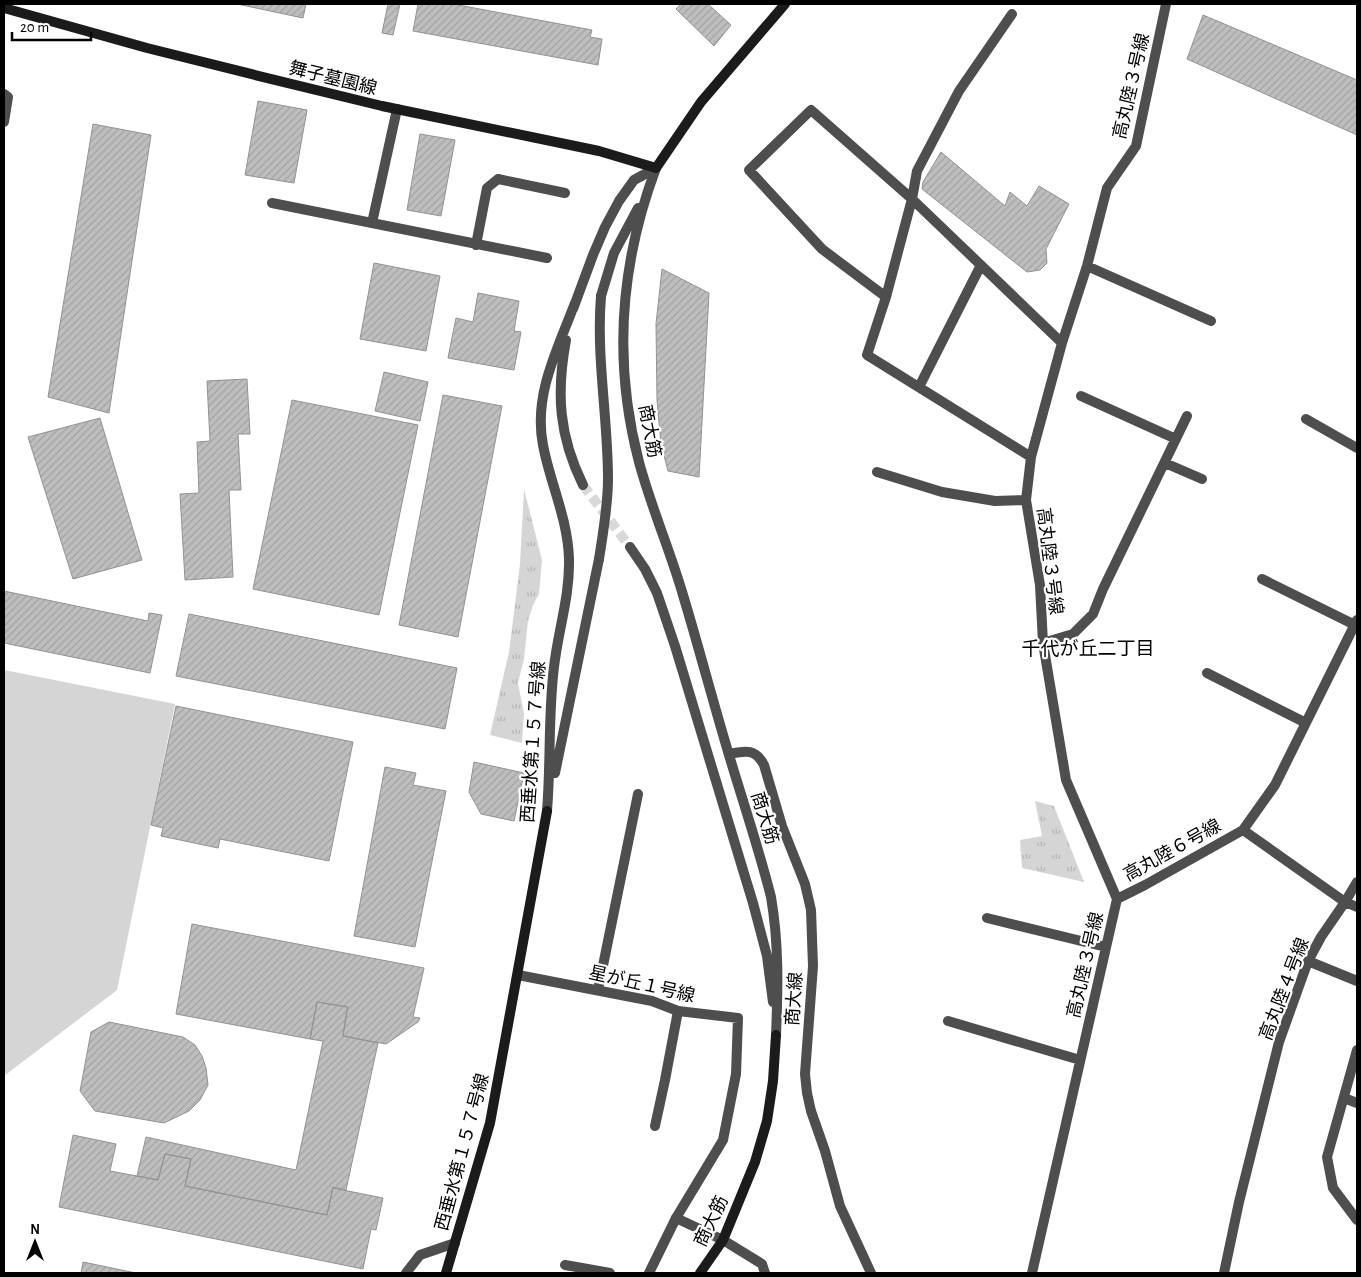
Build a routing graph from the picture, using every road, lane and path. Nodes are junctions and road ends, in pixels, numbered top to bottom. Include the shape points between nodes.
1 (785, 4) edge
2 (1166, 4) edge
3 (4, 8) edge
4 (1012, 14) dead end
5 (4, 94) edge
6 (397, 109) junction
7 (4, 122) edge
8 (656, 168) junction
9 (565, 193) dead end
10 (646, 194) junction
11 (912, 199) junction
12 (272, 203) dead end
13 (372, 223) junction
14 (476, 245) junction
15 (547, 258) dead end
16 (981, 265) junction
17 (1087, 266) junction
18 (886, 297) junction
19 (575, 303) junction
20 (1211, 321) dead end
21 (1062, 343) junction
22 (919, 387) junction
23 (1081, 396) dead end
24 (1187, 416) dead end
25 (1306, 419) dead end
26 (1176, 439) junction
27 (1357, 448) edge
28 (1031, 457) junction
29 (1164, 463) junction
30 (877, 472) dead end
31 (1202, 479) dead end
32 (584, 485) tunnel mouth
33 (1026, 500) junction
34 (630, 547) tunnel mouth
35 (1262, 579) dead end
36 (1356, 623) edge
37 (1043, 642) junction
38 (1207, 673) dead end
39 (1306, 723) junction
40 (729, 754) junction
41 (638, 794) dead end
42 (547, 811) junction
43 (1243, 830) junction
44 (1357, 882) edge
45 (1117, 899) junction
46 (1345, 902) junction
47 (1357, 907) edge
48 (987, 918) dead end
49 (1106, 947) junction
50 (1308, 961) junction
51 (518, 976) junction
52 (1357, 981) edge
53 (598, 990) junction
54 (678, 1011) junction
55 (948, 1021) dead end
56 (776, 1035) junction
57 (1357, 1050) edge
58 (1080, 1060) junction
59 (1344, 1098) junction
60 (1357, 1103) edge
61 (655, 1126) dead end
62 (676, 1218) junction
63 (1357, 1220) edge
64 (723, 1240) junction
65 (455, 1244) junction
66 (565, 1265) dead end
67 (406, 1273) edge
68 (446, 1273) edge
69 (610, 1273) edge
70 (649, 1273) edge
71 (700, 1273) edge
72 (765, 1273) edge
73 (871, 1273) edge
74 (1032, 1273) edge
75 (1224, 1273) edge

1 - 8 street via 700,102
2 - 17 street, 高丸陸３号線 via 1136,146 1106,188
3 - 6 street, 舞子墓園線 via 147,48
4 - 11 street via 959,91 917,172
5 - 7 street via 8,97
6 - 8 street, 舞子墓園線 via 599,151
6 - 13 street
8 - 10 street, 商大筋
8 - 19 street via 634,180 619,201 602,234
9 - 14 street via 498,179 487,188
10 - 40 street, 商大筋 via 632,248 626,290 624,352 628,409 639,462 683,594
10 - 42 street, bridge via 614,253 601,296 599,339 608,481 606,514
11 - 16 street
11 - 18 street
11 - 18 street via 812,110 749,170 822,249
12 - 13 street
13 - 14 street
14 - 15 street
16 - 21 street
16 - 22 street
17 - 20 street
17 - 21 street, 高丸陸３号線
18 - 22 street via 867,355
19 - 32 street via 562,362 561,414 565,440
19 - 42 street, 西垂水第１５７号線 via 548,373 540,420 547,465 566,529 569,559 565,607 554,666
21 - 28 street, 高丸陸３号線
22 - 28 street
23 - 26 street
24 - 26 street
25 - 27 street
26 - 29 street
28 - 33 street, 高丸陸３号線
29 - 31 street
29 - 37 street via 1093,614 1073,634
30 - 33 street via 942,492 995,501
33 - 37 street, 高丸陸３号線 via 1040,585
34 - 56 street, 商大筋 via 657,592 666,618 753,903 767,956
35 - 36 street
36 - 39 street
37 - 45 street, 高丸陸３号線 via 1066,780
38 - 39 street
39 - 43 street via 1275,785
40 - 56 street, 商大筋 via 765,872 776,926
40 - 73 street, 商大線 via 751,752 764,765 782,826 805,884 811,910 813,966 805,1074 807,1093 840,1206
41 - 53 street
42 - 51 street, 西垂水第１５７号線
43 - 45 street, 高丸陸６号線
43 - 46 street
44 - 46 street, 高丸陸４号線
45 - 49 street, 高丸陸３号線
46 - 47 street
46 - 50 street, 高丸陸４号線
48 - 49 street
49 - 58 street, 高丸陸３号線
50 - 52 street
50 - 75 street, 高丸陸４号線 via 1279,1042
51 - 53 street, 星が丘１号線
51 - 65 street, 西垂水第１５７号線 via 490,1123
53 - 54 street, 星が丘１号線 via 652,1001
54 - 61 street
54 - 62 street, 星が丘１号線 via 738,1018 736,1074 723,1140
55 - 58 street
56 - 64 street, 商大筋 via 766,1121 755,1162
57 - 59 street
58 - 74 street, 高丸陸３号線
59 - 60 street
59 - 63 street via 1327,1158 1333,1188
62 - 64 street
62 - 70 street
64 - 71 street, 商大筋
64 - 72 street via 762,1264
65 - 67 street via 420,1255
65 - 68 street, 西垂水第１５７号線
66 - 69 street

